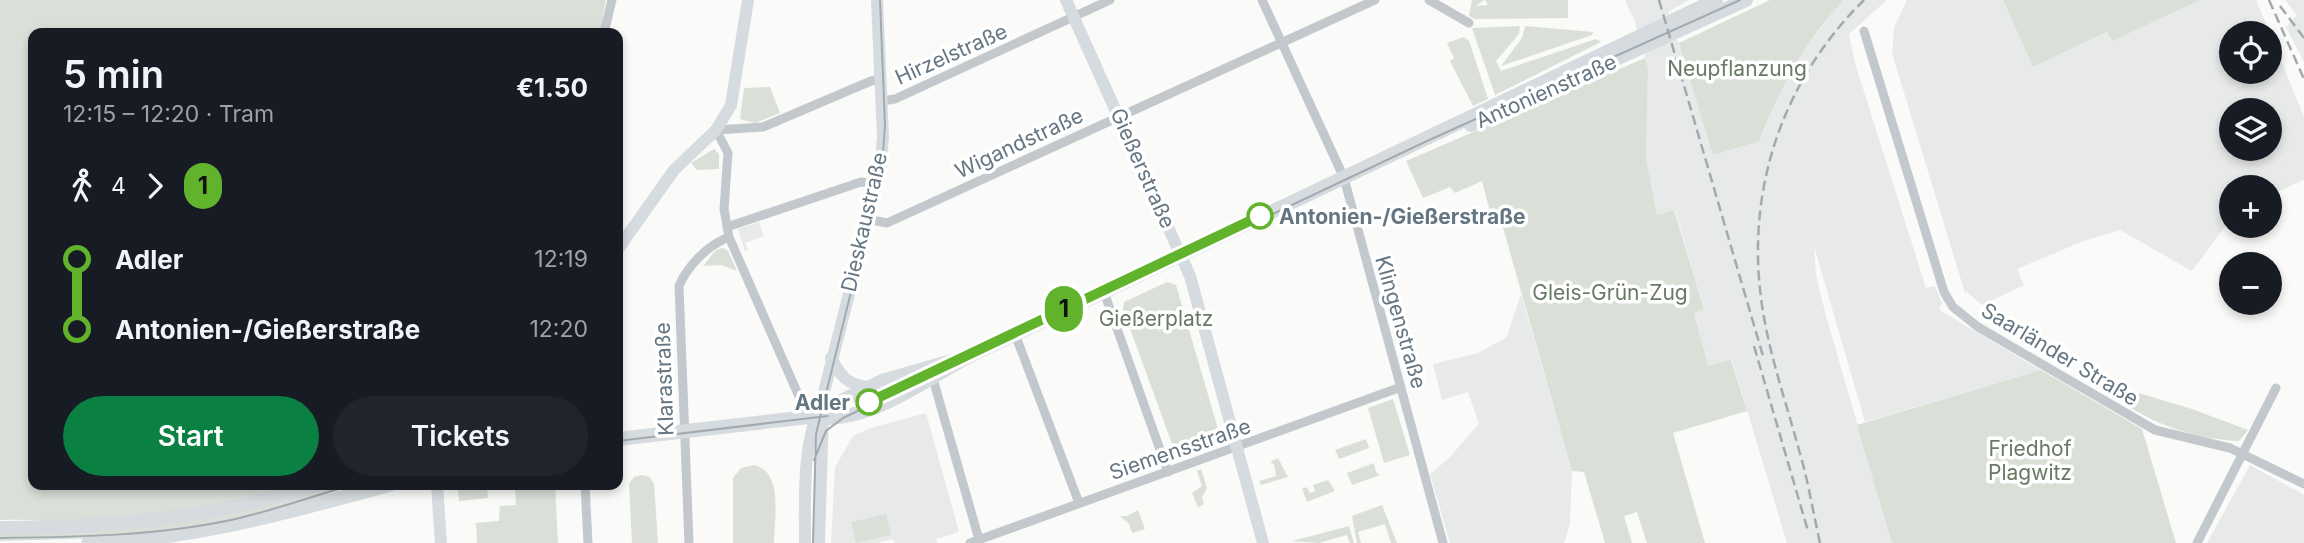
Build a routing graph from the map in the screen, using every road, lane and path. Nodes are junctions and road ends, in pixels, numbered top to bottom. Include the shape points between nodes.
1 (611, 0) edge
2 (748, 0) edge
3 (877, 0) edge
4 (1066, 0) edge
5 (1110, 0) edge
6 (1262, 0) edge
7 (1375, 0) edge
8 (1429, 0) edge
9 (1716, 0) edge
10 (1746, 0) edge
11 (1074, 17) junction
12 (1469, 23) dead end
13 (1675, 26) junction
14 (605, 28) edge
15 (1864, 31) dead end
16 (1282, 42) junction
17 (881, 79) junction
18 (882, 101) junction
19 (1119, 116) junction
20 (716, 130) junction
21 (1344, 178) junction
22 (877, 184) junction
23 (867, 219) junction
24 (728, 232) junction
25 (623, 242) edge
26 (1182, 255) junction
27 (1104, 292) junction
28 (1015, 334) junction
29 (831, 358) junction
30 (963, 359) junction
31 (933, 379) junction
32 (867, 387) junction
33 (1401, 387) junction
34 (2276, 388) dead end
35 (817, 414) junction
36 (683, 432) junction
37 (623, 438) edge
38 (1238, 448) junction
39 (2245, 454) junction
40 (1168, 471) junction
41 (2304, 484) edge
42 (298, 490) edge
43 (369, 490) edge
44 (437, 490) edge
45 (585, 490) edge
46 (1079, 503) junction
47 (0, 528) edge
48 (977, 542) edge
49 (88, 543) edge
50 (441, 543) edge
51 (588, 543) edge
52 (689, 543) edge
53 (805, 543) edge
54 (819, 543) edge
55 (1263, 543) edge
56 (1443, 543) edge
57 (2197, 543) edge

1 - 14 street
2 - 20 street via 731,105
3 - 17 street, Dieskaustraße
4 - 11 street, Gießerstraße
5 - 11 street, Hirzelstraße
6 - 16 street, Klingenstraße
7 - 16 street, Wigandstraße
8 - 12 street
9 - 13 main road, Antonienstraße
10 - 13 main road, Antonienstraße
11 - 18 street, Hirzelstraße
11 - 19 street, Gießerstraße
13 - 21 main road, Antonienstraße
15 - 39 street, Saarländer Straße via 1936,269 1953,307 1978,327 2155,430
16 - 19 street, Wigandstraße
16 - 21 street, Klingenstraße
17 - 18 street, Dieskaustraße
17 - 20 street via 763,127
18 - 22 street, Dieskaustraße via 883,148
19 - 23 street, Wigandstraße via 887,223
19 - 26 street, Gießerstraße
20 - 24 street via 729,153 724,209
20 - 25 street via 674,170
21 - 26 main road, Antonienstraße
21 - 33 street, Klingenstraße
22 - 23 street, Dieskaustraße
22 - 24 street, Klarastraße via 861,182
23 - 29 street, Dieskaustraße
24 - 35 street
24 - 36 street, Klarastraße via 710,246 679,286
26 - 27 main road, Antonienstraße
26 - 38 street, Gießerstraße
27 - 28 main road, Antonienstraße
27 - 40 street
28 - 30 main road, Antonienstraße
28 - 46 street
29 - 32 street via 845,380
29 - 35 street, Dieskaustraße
30 - 31 main road, Antonienstraße
30 - 32 main road, Antonienstraße via 914,369
31 - 35 main road, Antonienstraße via 845,417
31 - 48 street
32 - 35 main road, Antonienstraße
33 - 38 street, Siemensstraße
33 - 56 street, Klingenstraße
34 - 39 street
35 - 36 main road, Antonienstraße
35 - 53 street via 806,462
35 - 54 street via 822,462
36 - 37 main road, Antonienstraße
36 - 52 street, Klarastraße
38 - 40 street, Siemensstraße
38 - 55 street, Gießerstraße
39 - 41 street, Saarländer Straße
39 - 57 street
40 - 46 street, Siemensstraße
42 - 47 main road via 164,521
43 - 49 main road via 230,527
44 - 50 street
45 - 51 street
46 - 48 street, Siemensstraße

